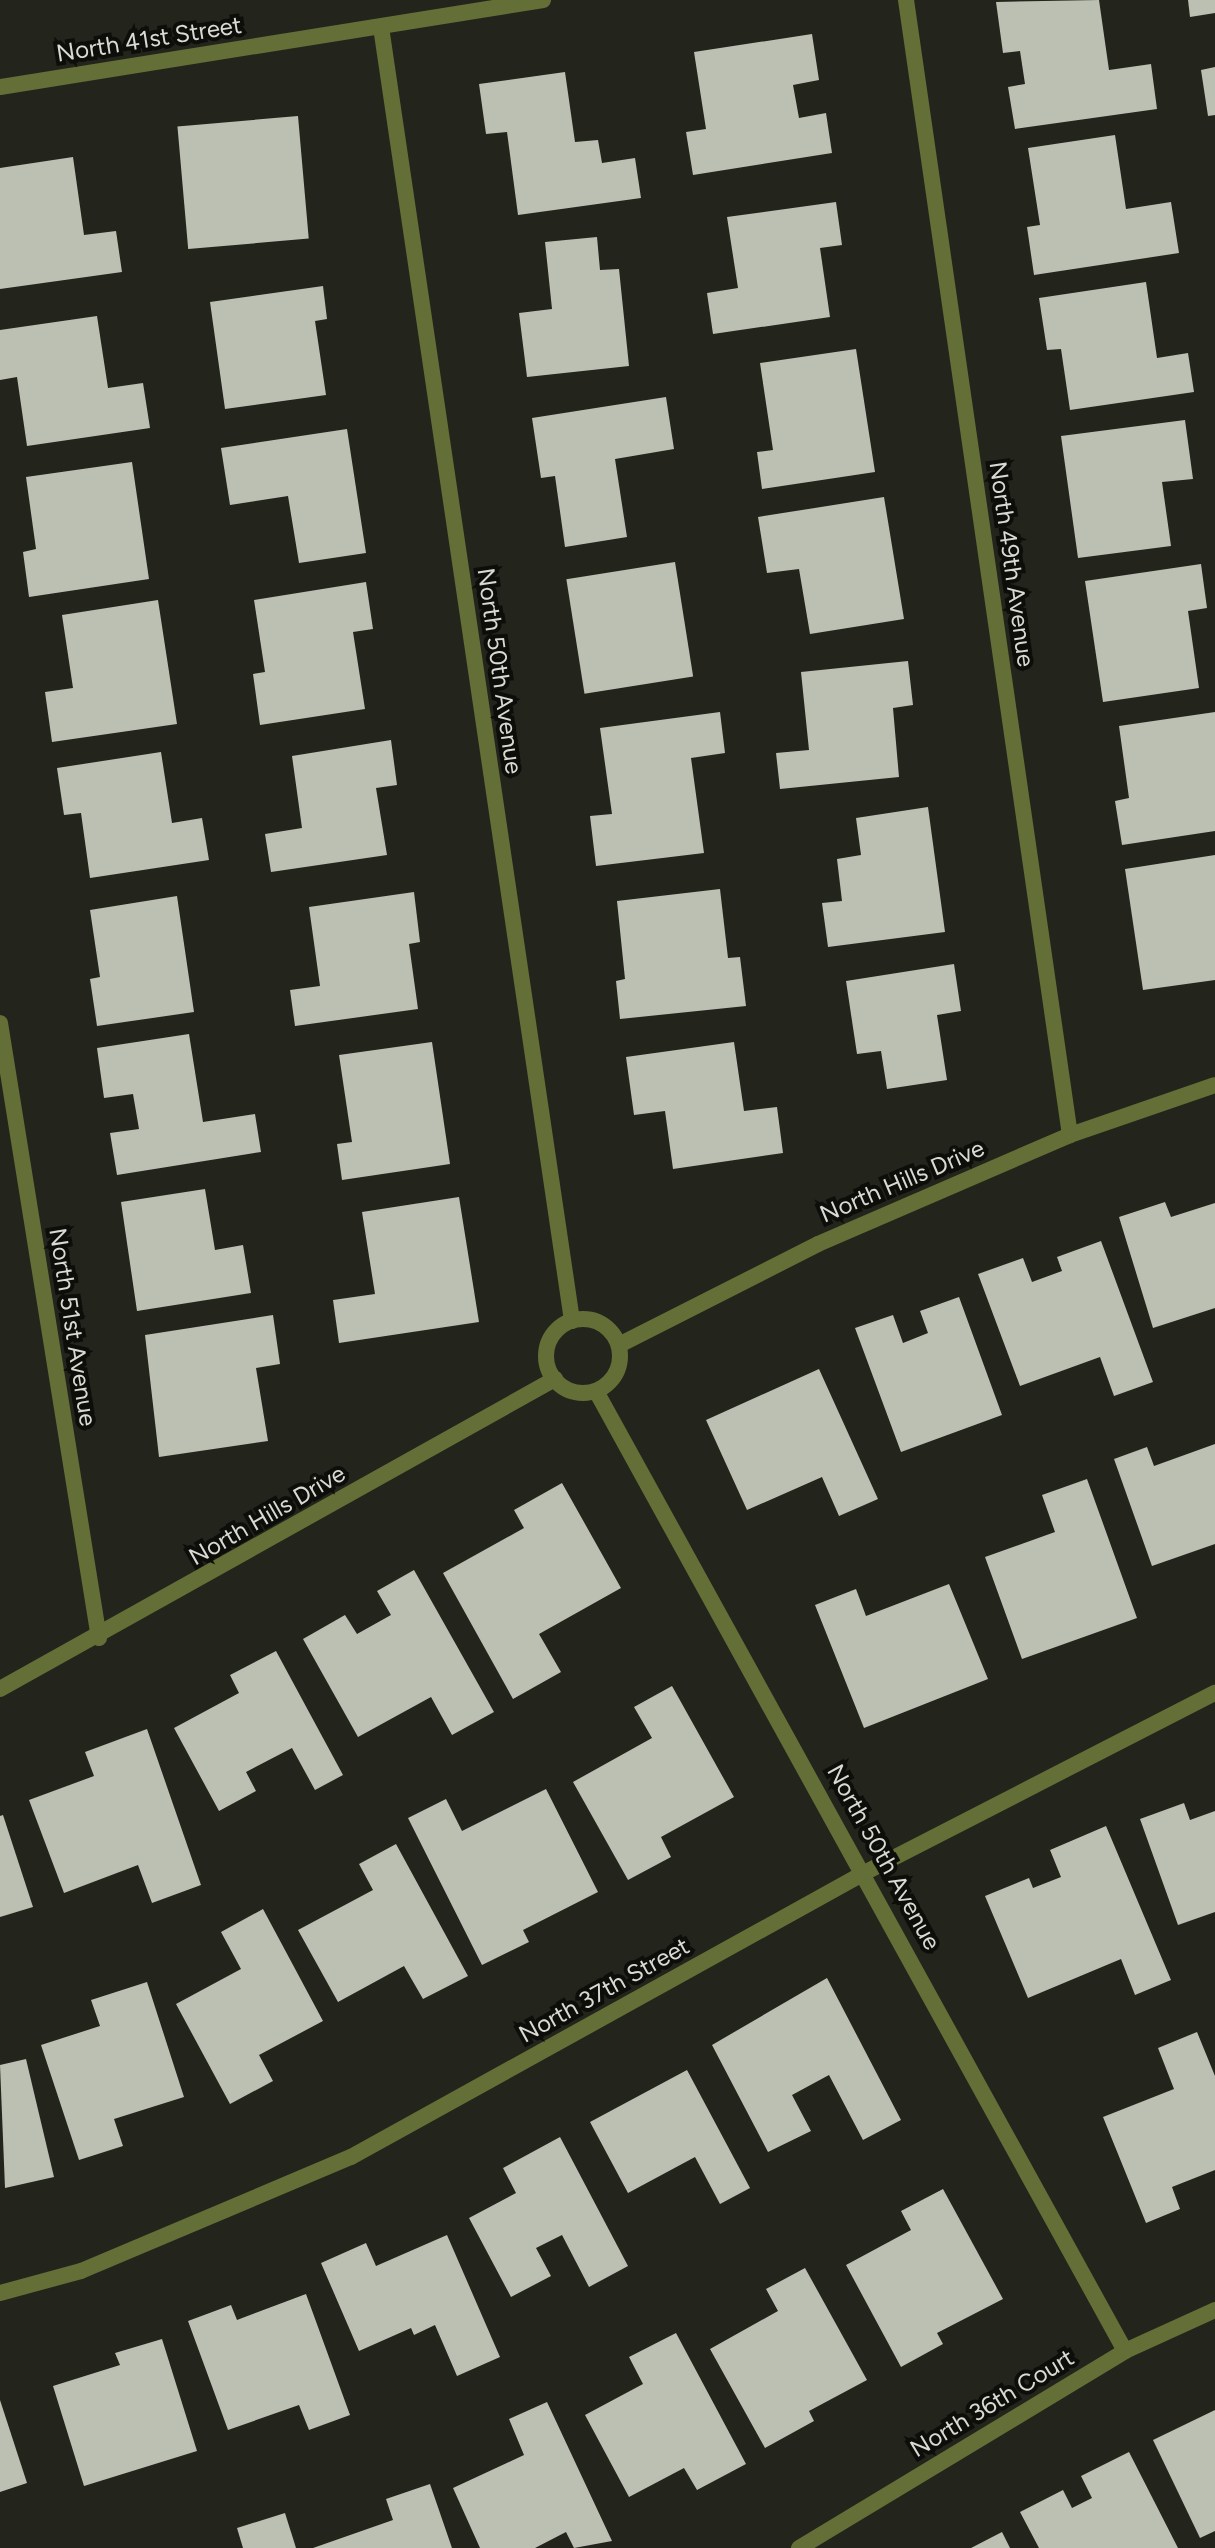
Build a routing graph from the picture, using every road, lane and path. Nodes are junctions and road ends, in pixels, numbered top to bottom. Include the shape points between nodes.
1 (543, 0) edge
2 (906, 0) edge
3 (381, 27) junction
4 (0, 87) edge
5 (0, 1023) edge
6 (1215, 1085) edge
7 (1070, 1135) junction
8 (572, 1321) junction
9 (619, 1345) junction
10 (555, 1379) junction
11 (596, 1391) junction
12 (99, 1638) junction
13 (0, 1689) edge
14 (1215, 1693) edge
15 (866, 1872) junction
16 (0, 2293) edge
17 (1215, 2310) edge
18 (1125, 2351) junction
19 (799, 2548) edge

1 - 3 street, North 41st Street
2 - 7 street, North 49th Avenue
3 - 4 street, North 41st Street
3 - 8 street, North 50th Avenue
5 - 12 street, North 51st Avenue
6 - 7 street, North Hills Drive
7 - 9 street, North Hills Drive via 818,1244
8 - 9 street via 605,1326
8 - 10 street via 548,1345
9 - 11 street via 614,1377
10 - 11 street via 573,1392
10 - 12 street, North Hills Drive
11 - 15 street, North 50th Avenue
12 - 13 street, North Hills Drive
14 - 15 street, North 37th Street
15 - 16 street, North 37th Street via 351,2157 81,2271
15 - 18 street, North 50th Avenue
17 - 18 street, North 36th Court
18 - 19 street, North 36th Court

